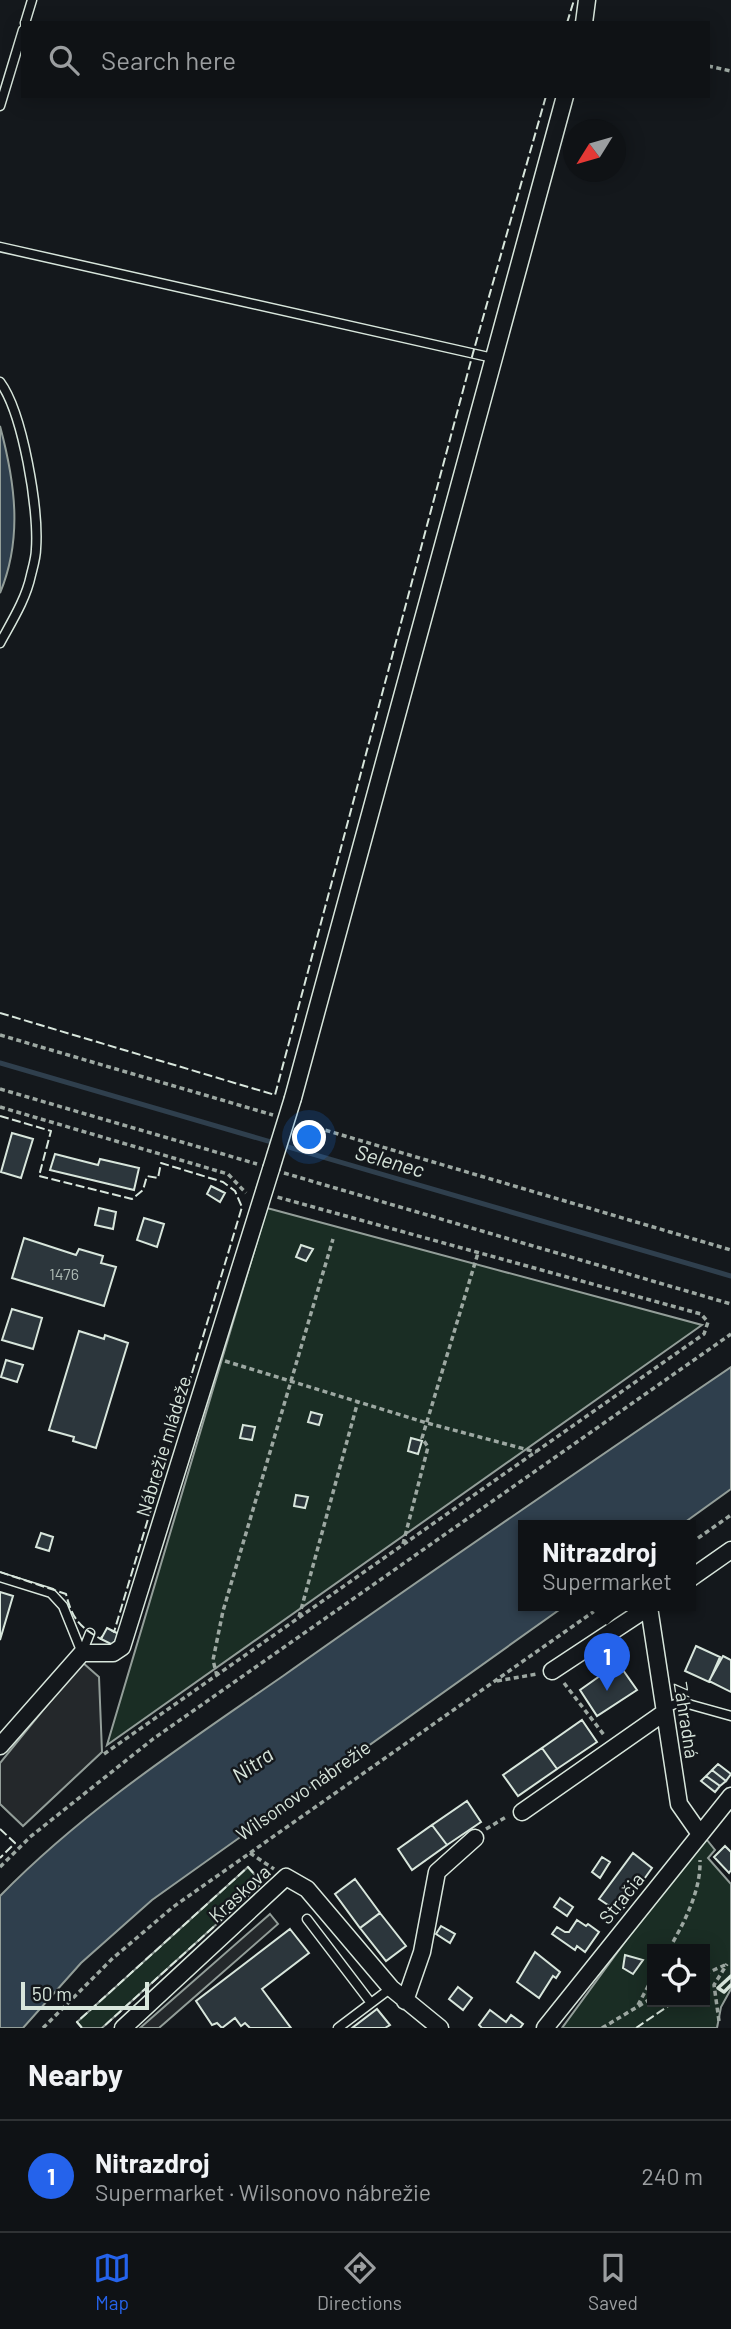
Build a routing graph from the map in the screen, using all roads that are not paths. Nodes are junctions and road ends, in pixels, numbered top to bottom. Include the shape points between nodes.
1 (32, 0) edge
2 (587, 0) edge
3 (26, 21) edge
4 (584, 21) edge
5 (21, 37) edge
6 (564, 98) edge
7 (0, 106) edge
8 (0, 247) edge
9 (493, 358) junction
10 (0, 383) edge
11 (0, 643) edge
12 (731, 1550) edge
13 (696, 1574) edge
14 (0, 1577) edge
15 (642, 1611) edge
16 (651, 1611) edge
17 (90, 1633) dead end
18 (82, 1653) junction
19 (552, 1671) road end
20 (665, 1710) junction
21 (731, 1716) edge
22 (0, 1746) edge
23 (731, 1796) edge
24 (522, 1812) road end
25 (700, 1833) junction
26 (475, 1838) road end
27 (307, 1919) dead end
28 (391, 1988) junction
29 (405, 2001) junction
30 (371, 2003) junction
31 (123, 2028) edge
32 (338, 2028) edge
33 (440, 2028) edge
34 (545, 2028) edge

1 - 3 lane
2 - 4 street
5 - 7 lane
6 - 9 street, Nábrežie mládeže
8 - 9 lane
9 - 18 street, Nábrežie mládeže, bridge via 293,1098 127,1636 113,1653
10 - 11 lane via 25,452 36,548 26,593
12 - 13 street
14 - 18 lane via 51,1593 63,1606
15 - 19 street
16 - 20 street, Záhradná
17 - 18 lane
18 - 22 street
20 - 21 lane via 681,1702
20 - 24 street
20 - 25 street, Záhradná via 679,1804
23 - 25 street, Stračia
25 - 34 street, Stračia
26 - 29 street via 437,1872 422,1952
27 - 30 lane
28 - 29 street, Kraskova
28 - 30 lane
28 - 31 street, Kraskova via 307,1889 286,1877
29 - 33 street, Kraskova
30 - 32 lane

